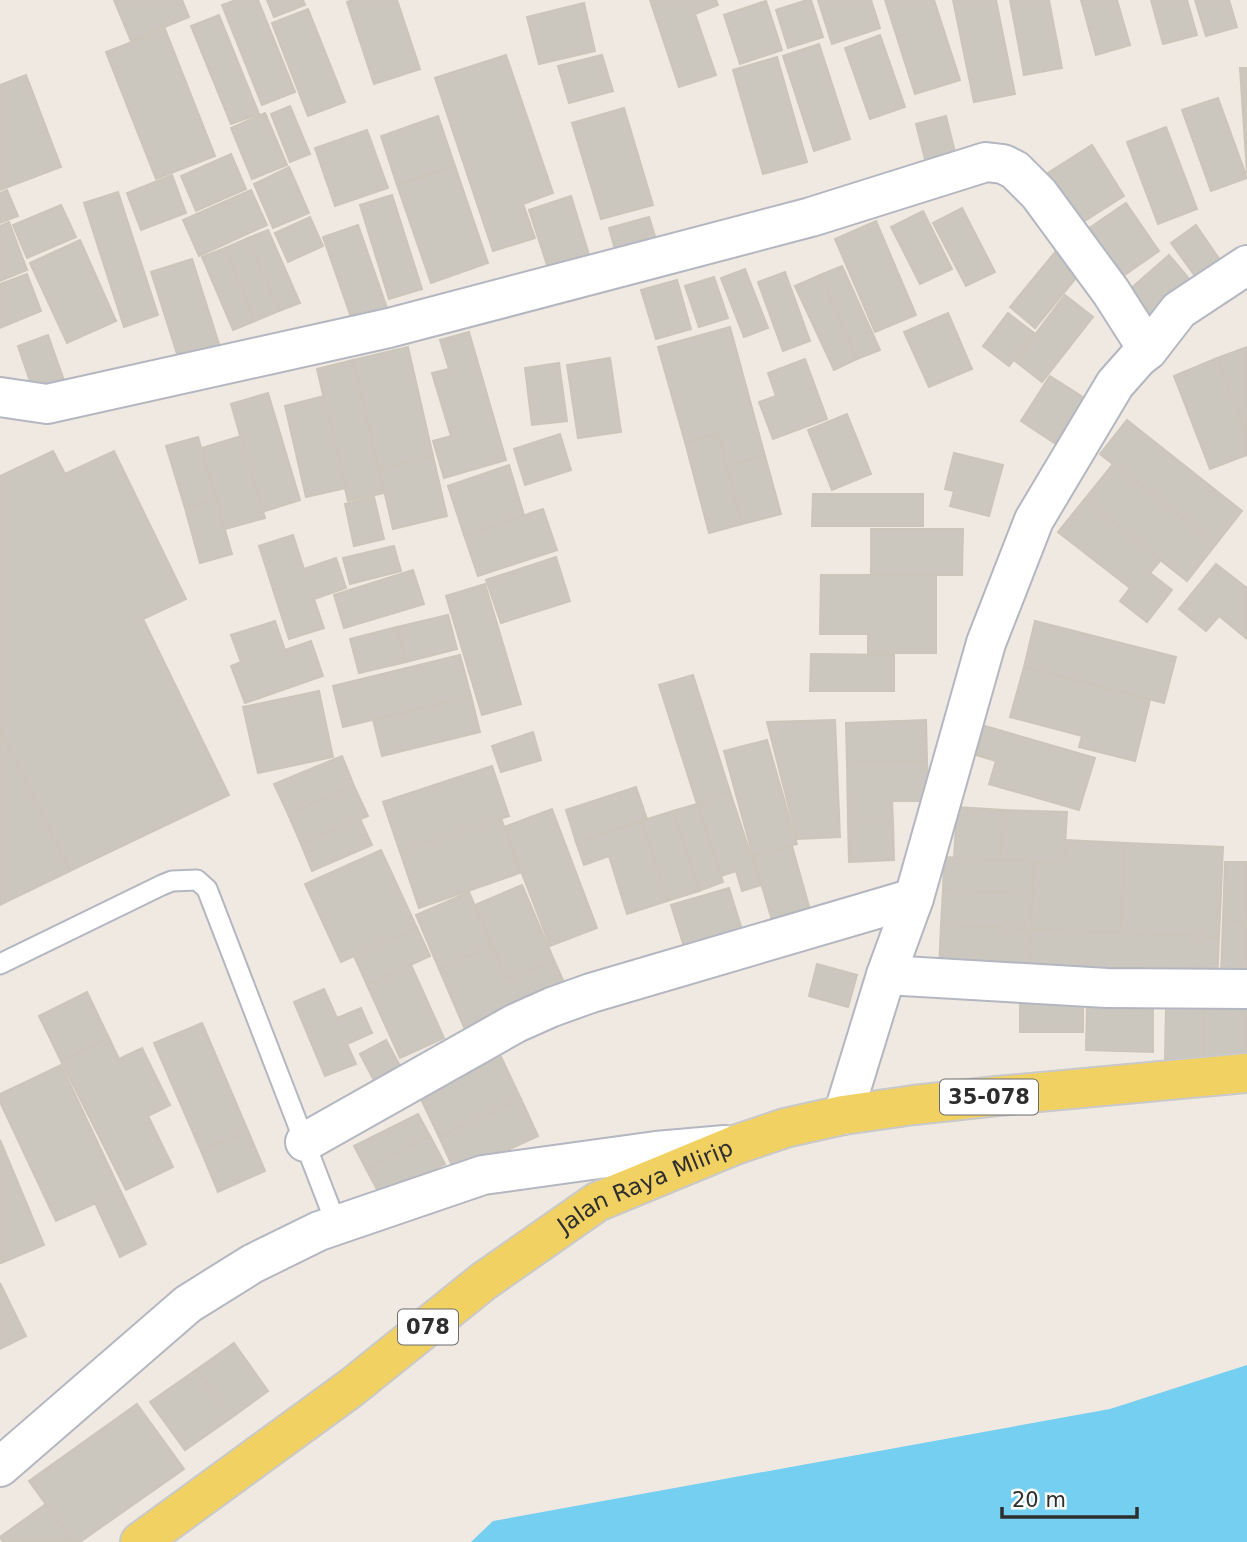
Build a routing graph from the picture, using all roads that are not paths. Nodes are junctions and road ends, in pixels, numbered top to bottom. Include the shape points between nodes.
1 (1247, 265) edge
2 (1148, 349) junction
3 (0, 397) edge
4 (914, 898) junction
5 (0, 964) edge
6 (886, 975) junction
7 (1247, 989) edge
8 (1247, 1073) edge
9 (843, 1115) junction
10 (305, 1142) junction
11 (735, 1145) junction
12 (337, 1226) junction
13 (0, 1468) edge
14 (140, 1542) edge

1 - 2 street via 1179,310
2 - 3 street via 1039,194 1015,170 986,162 811,217 388,328 47,404
2 - 4 street via 1115,384 1034,520 986,643
4 - 6 street
4 - 10 street via 552,1007
5 - 10 lane via 162,885 197,880 207,889
6 - 7 street via 1107,988
6 - 9 street
8 - 9 main road, Jalan Raya Mlirip / 35-078
9 - 11 main road, Jalan Raya Mlirip / 35-078
10 - 12 lane
11 - 12 street via 483,1175
11 - 14 main road, Jalan Raya Mlirip / 078 via 597,1202
12 - 13 street via 252,1264 187,1304

